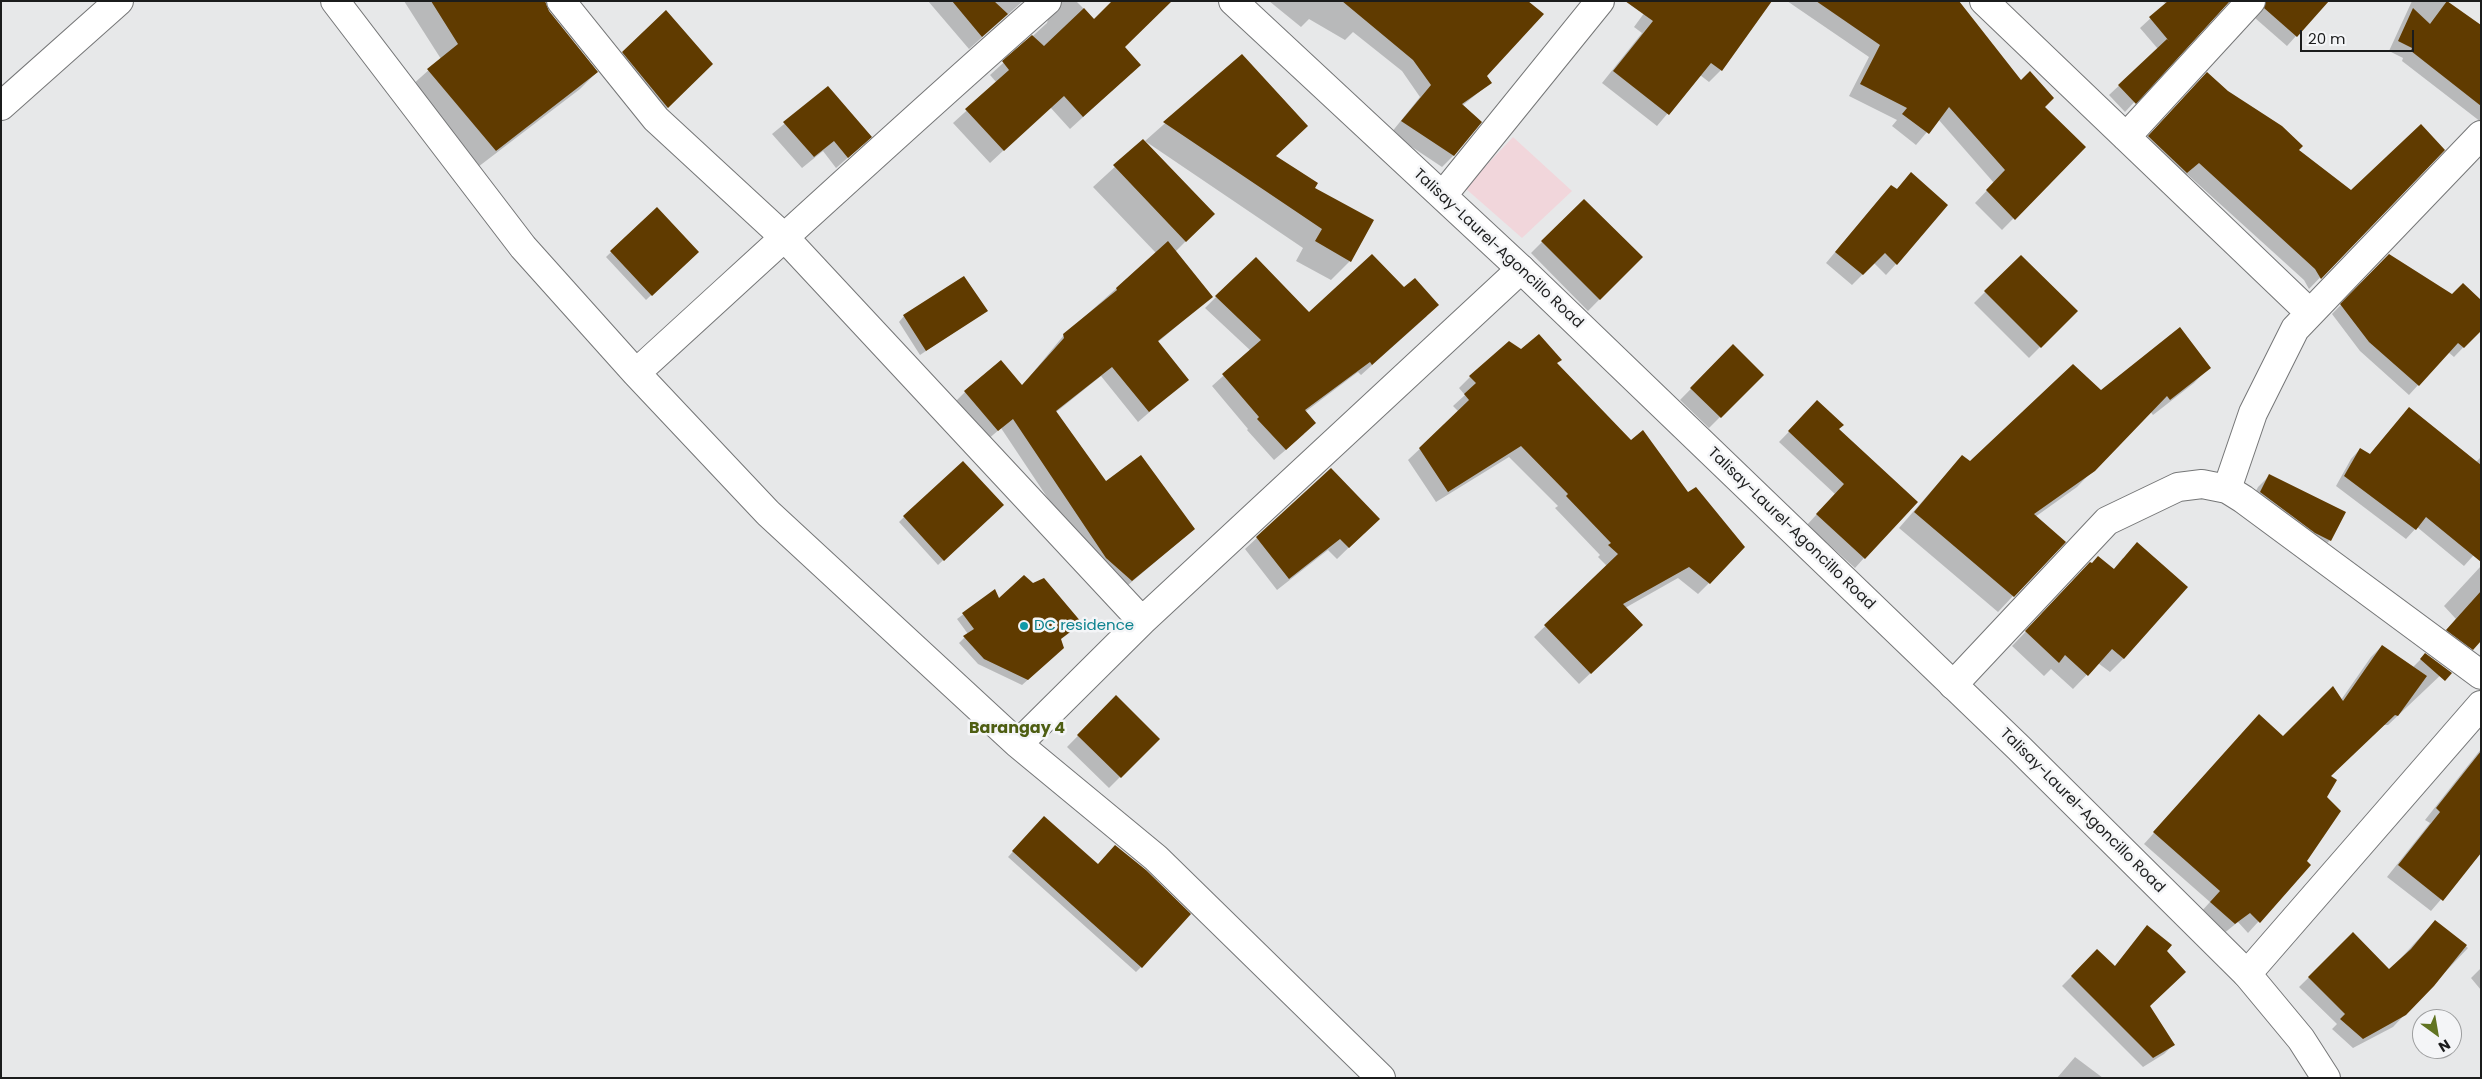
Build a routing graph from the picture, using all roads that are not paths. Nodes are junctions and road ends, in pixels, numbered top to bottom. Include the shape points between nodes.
1 (119, 1) edge
2 (335, 1) edge
3 (561, 1) edge
4 (1047, 1) edge
5 (1232, 1) edge
6 (1600, 1) edge
7 (1984, 1) edge
8 (2250, 1) edge
9 (1, 106) edge
10 (2481, 135) edge
11 (2126, 137) junction
12 (1443, 195) junction
13 (786, 238) junction
14 (1521, 269) junction
15 (2310, 313) junction
16 (636, 373) junction
17 (2227, 489) junction
18 (1142, 621) junction
19 (2481, 675) edge
20 (1953, 685) junction
21 (2481, 705) edge
22 (1018, 744) junction
23 (2246, 974) junction
24 (1381, 1078) edge
25 (2326, 1078) edge

1 - 9 street
2 - 16 street via 523,247
3 - 13 street via 666,130
4 - 13 street
5 - 12 street, Talisay-Laurel-Agoncillo Road
6 - 12 street
7 - 11 street
8 - 11 street
10 - 15 street
11 - 15 street
12 - 14 street, Talisay-Laurel-Agoncillo Road
13 - 16 street
13 - 18 street
14 - 18 street
14 - 20 street, Talisay-Laurel-Agoncillo Road
15 - 17 street via 2295,329 2253,413
16 - 22 street via 768,513
17 - 19 street
17 - 20 street via 2202,484 2178,487 2107,521
18 - 22 street
20 - 23 street, Talisay-Laurel-Agoncillo Road
21 - 23 street
22 - 24 street via 1156,858
23 - 25 street, Talisay-Laurel-Agoncillo Road via 2301,1039

